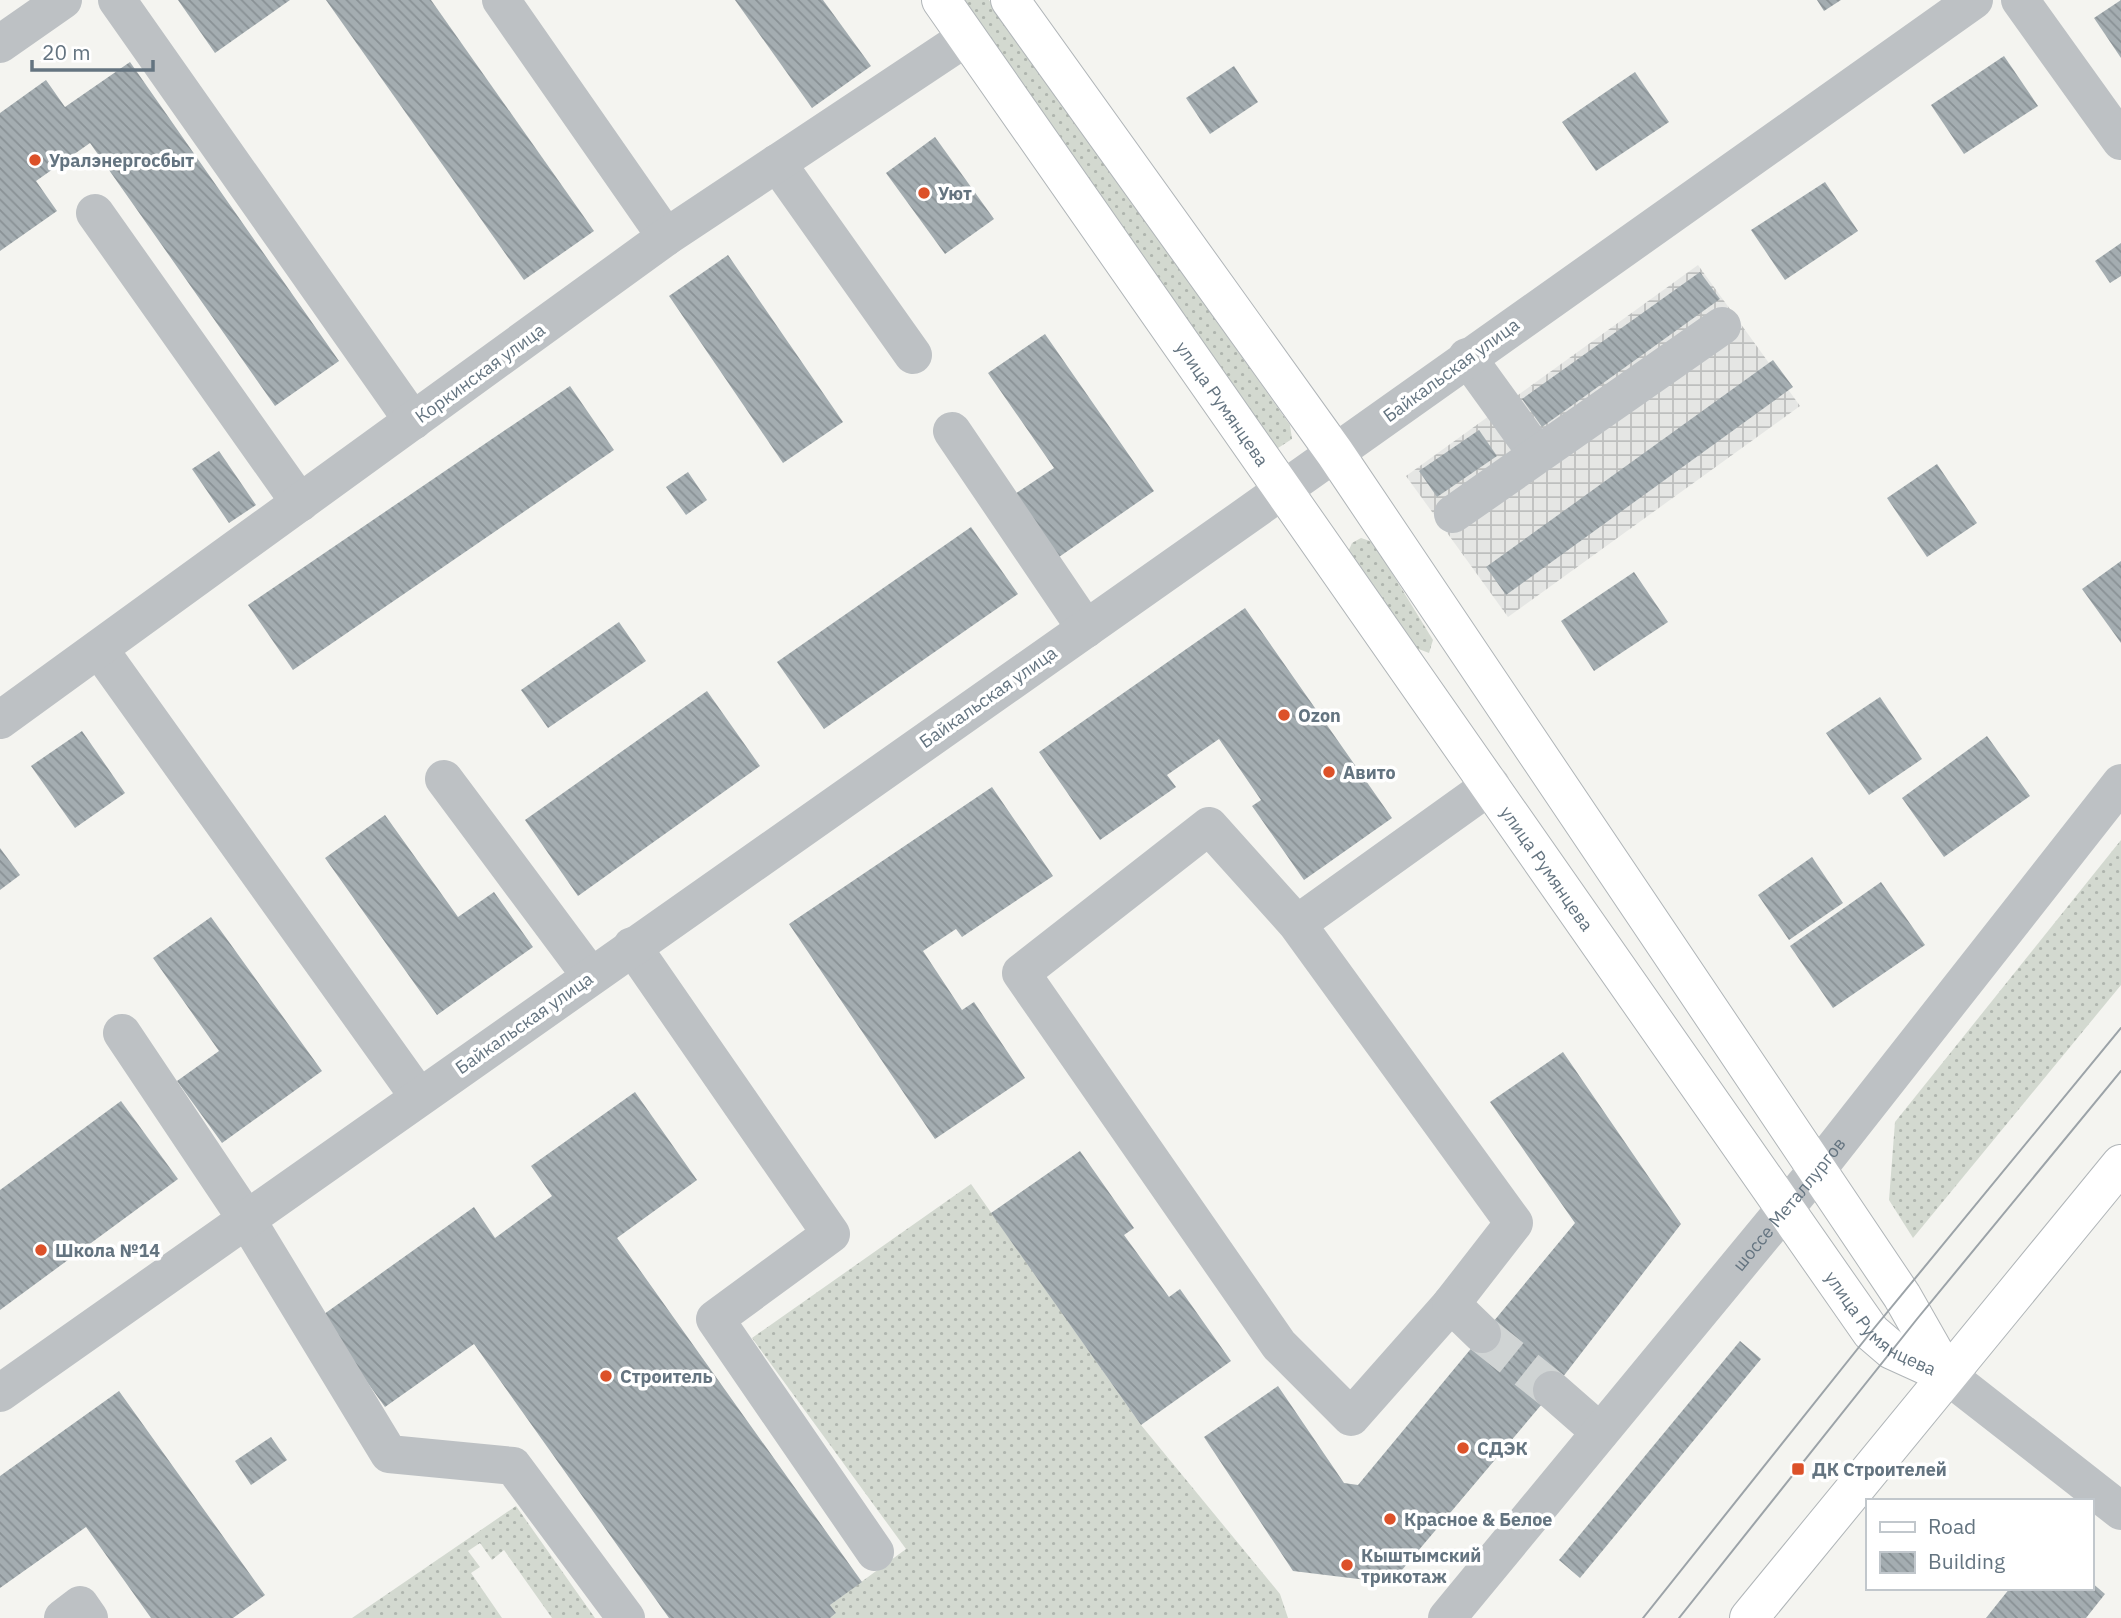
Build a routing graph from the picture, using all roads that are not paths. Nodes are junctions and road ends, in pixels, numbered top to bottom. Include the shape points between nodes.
1 (63, 0) edge
2 (117, 0) edge
3 (501, 0) edge
4 (941, 0) edge
5 (1010, 0) edge
6 (1974, 0) edge
7 (2020, 0) edge
8 (967, 37) junction
9 (0, 44) edge
10 (2121, 141) edge
11 (777, 163) junction
12 (95, 213) dead end
13 (666, 237) junction
14 (1722, 326) dead end
15 (912, 355) dead end
16 (1467, 357) junction
17 (413, 421) junction
18 (952, 431) dead end
19 (1335, 453) junction
20 (1537, 454) junction
21 (1284, 489) junction
22 (300, 503) junction
23 (1453, 514) dead end
24 (1086, 629) junction
25 (99, 649) junction
26 (0, 720) edge
27 (444, 779) dead end
28 (2121, 783) edge
29 (1491, 785) junction
30 (1297, 924) junction
31 (632, 946) junction
32 (590, 975) junction
33 (122, 1033) dead end
34 (419, 1097) junction
35 (2121, 1164) edge
36 (1816, 1171) junction
37 (1784, 1210) junction
38 (247, 1220) junction
39 (1451, 1304) junction
40 (1482, 1334) tunnel mouth
41 (1947, 1376) junction
42 (1552, 1390) tunnel mouth
43 (0, 1393) edge
44 (1600, 1432) junction
45 (2121, 1511) edge
46 (875, 1552) dead end
47 (63, 1618) edge
48 (89, 1618) edge
49 (626, 1618) edge
50 (1447, 1618) edge
51 (1749, 1618) edge

1 - 9 street
2 - 17 street
3 - 13 street
4 - 8 main road, улица Румянцева
5 - 19 main road, улица Румянцева
6 - 16 street, Байкальская улица
7 - 10 street
8 - 11 street, Коркинская улица
8 - 21 main road, улица Румянцева
11 - 13 street, Коркинская улица
11 - 15 street
12 - 22 street
13 - 17 street, Коркинская улица
14 - 20 street
16 - 19 street, Байкальская улица
16 - 20 street
17 - 22 street, Коркинская улица
18 - 24 street
19 - 21 street, Байкальская улица
19 - 36 main road, улица Румянцева
20 - 23 street
21 - 24 street, Байкальская улица
21 - 29 main road, улица Румянцева
22 - 25 street, Коркинская улица
24 - 31 street, Байкальская улица
25 - 26 street, Коркинская улица
25 - 34 street
27 - 32 street
28 - 36 street, шоссе Металлургов
29 - 30 street
29 - 37 main road, улица Румянцева
30 - 39 street via 1514,1223
30 - 39 street via 1209,826 1021,973 1279,1345 1351,1417
31 - 32 street, Байкальская улица
31 - 46 street via 831,1234 715,1319
32 - 34 street, Байкальская улица
33 - 38 street
34 - 38 street, Байкальская улица
35 - 41 main road
36 - 37 street, шоссе Металлургов
36 - 41 main road, улица Румянцева via 1917,1319
37 - 41 main road, улица Румянцева via 1871,1332 1892,1350
37 - 44 street, шоссе Металлургов
38 - 43 street, Байкальская улица
38 - 49 street via 389,1454 513,1466
39 - 40 street
41 - 45 street
41 - 51 main road
42 - 44 street
44 - 50 street, шоссе Металлургов
47 - 48 street via 80,1605

